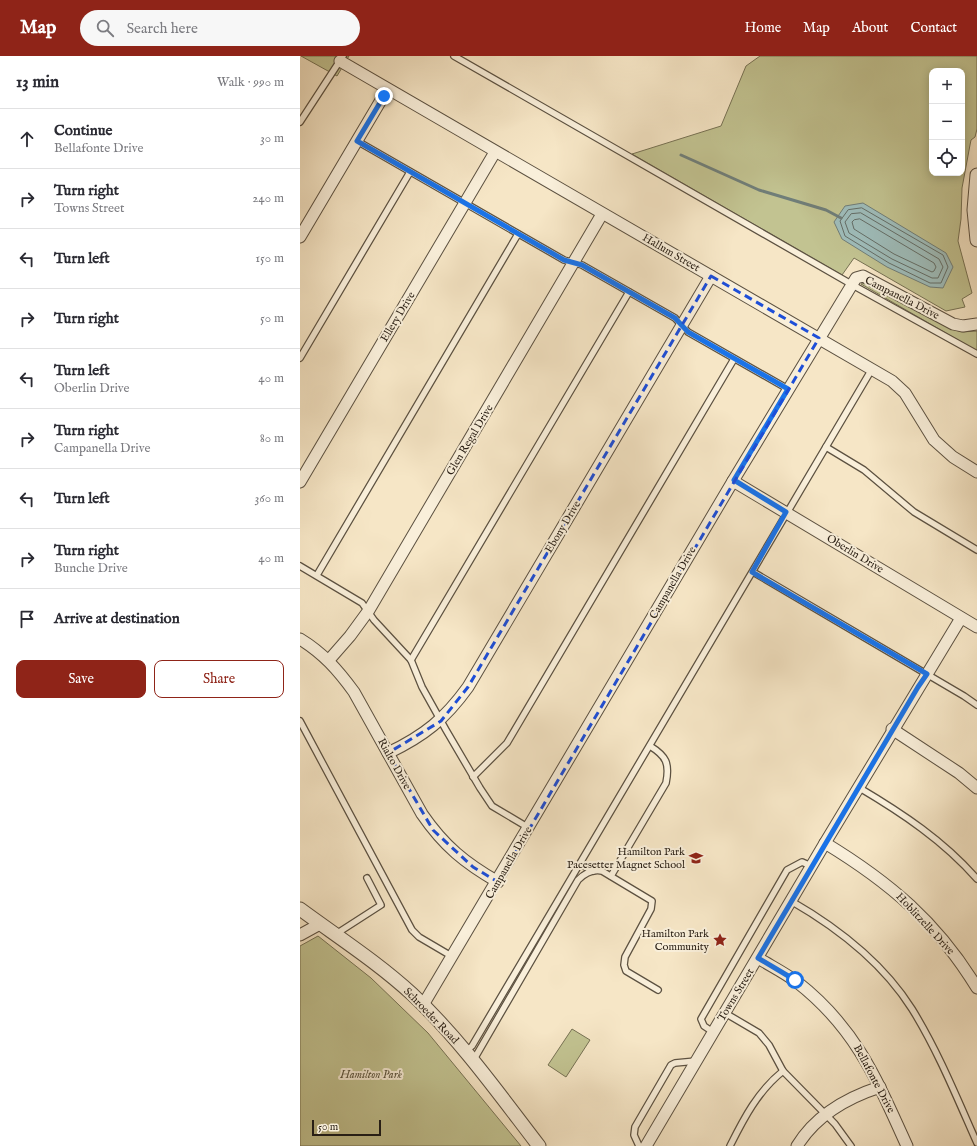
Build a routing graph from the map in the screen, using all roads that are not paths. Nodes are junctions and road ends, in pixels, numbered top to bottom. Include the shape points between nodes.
1 (454, 56) edge
2 (341, 59) edge
3 (387, 90) junction
4 (300, 122) edge
5 (357, 141) junction
6 (495, 152) junction
7 (410, 172) junction
8 (977, 175) edge
9 (465, 203) junction
10 (602, 214) junction
11 (518, 234) junction
12 (300, 237) edge
13 (977, 240) edge
14 (574, 262) junction
15 (711, 276) junction
16 (851, 284) junction
17 (628, 292) junction
18 (977, 324) edge
19 (681, 325) junction
20 (819, 338) junction
21 (977, 354) edge
22 (300, 358) edge
23 (734, 359) junction
24 (872, 369) junction
25 (788, 389) junction
26 (826, 447) junction
27 (977, 472) edge
28 (734, 480) junction
29 (300, 482) edge
30 (786, 512) junction
31 (977, 550) edge
32 (300, 566) edge
33 (752, 572) junction
34 (317, 575) junction
35 (369, 610) junction
36 (962, 618) junction
37 (977, 627) edge
38 (300, 639) edge
39 (329, 660) junction
40 (411, 660) junction
41 (927, 674) junction
42 (977, 705) edge
43 (441, 720) junction
44 (300, 721) edge
45 (892, 729) junction
46 (650, 746) junction
47 (388, 753) junction
48 (473, 777) junction
49 (858, 787) junction
50 (977, 788) edge
51 (529, 828) junction
52 (824, 843) junction
53 (580, 864) junction
54 (811, 866) junction
55 (593, 871) junction
56 (611, 876) junction
57 (367, 878) dead end
58 (977, 879) edge
59 (498, 882) junction
60 (791, 901) junction
61 (300, 909) edge
62 (320, 924) junction
63 (336, 934) junction
64 (300, 936) edge
65 (453, 957) junction
66 (758, 958) junction
67 (977, 988) edge
68 (658, 990) dead end
69 (423, 1006) junction
70 (725, 1013) junction
71 (714, 1032) junction
72 (469, 1056) junction
73 (696, 1061) junction
74 (783, 1071) junction
75 (880, 1087) junction
76 (824, 1114) junction
77 (977, 1143) edge
78 (539, 1146) edge
79 (639, 1146) edge
80 (646, 1146) edge
81 (730, 1146) edge
82 (797, 1146) edge
83 (851, 1146) edge
84 (907, 1146) edge

1 - 16 lane
2 - 3 street, Hallum Street
2 - 4 lane
3 - 5 street
3 - 6 street, Hallum Street
5 - 7 lane
5 - 12 street
6 - 9 street, Ellery Drive
6 - 10 street, Hallum Street
7 - 9 lane
7 - 22 lane
8 - 13 street via 974,210
9 - 11 lane
9 - 29 street, Ellery Drive
10 - 14 street, Glen Regal Drive
10 - 15 street, Hallum Street
11 - 14 lane via 564,260
11 - 34 lane
14 - 17 lane
14 - 35 street, Glen Regal Drive
15 - 19 street, Ebony Drive
15 - 20 street, Hallum Street
16 - 18 street, Campanella Drive via 856,278 863,276 953,324
16 - 20 street, Campanella Drive
16 - 21 lane
17 - 19 lane via 675,318
17 - 40 lane
19 - 23 lane via 688,332
19 - 43 street, Ebony Drive via 468,687
20 - 24 street, Hallum Street
20 - 25 street, Campanella Drive
23 - 25 lane
23 - 48 lane via 507,743
24 - 26 lane
24 - 27 street, Hallum Street via 892,381 905,393 934,440 944,450
25 - 28 street, Campanella Drive
26 - 30 lane
26 - 31 lane via 864,470 914,512
28 - 30 street, Oberlin Drive
28 - 51 street, Campanella Drive
30 - 33 lane
30 - 36 street, Oberlin Drive
32 - 34 lane
33 - 41 lane
33 - 46 lane
34 - 35 lane
35 - 39 street, Glen Regal Drive
35 - 40 lane via 374,620
36 - 37 street, Oberlin Drive
36 - 41 street, Towns Street
38 - 39 street, Rialto Drive
39 - 47 street, Rialto Drive via 354,692
40 - 43 lane via 422,687
41 - 42 lane
41 - 45 street, Towns Street
43 - 47 street, Ebony Drive via 425,734
43 - 48 lane
44 - 65 lane via 412,930
45 - 49 street, Towns Street
45 - 50 street via 959,772
46 - 53 lane
46 - 56 lane via 666,760 666,783
47 - 59 street, Rialto Drive via 433,830 459,857
48 - 51 lane via 492,806
49 - 52 street, Towns Street
49 - 58 lane via 899,812 932,837
51 - 59 street, Campanella Drive
52 - 54 street, Towns Street
52 - 67 street, Hoblitzelle Drive via 869,871 916,910 948,945
53 - 55 lane
53 - 72 lane via 472,1046
54 - 60 street, Towns Street
54 - 71 lane via 802,862 787,870 701,1019 704,1026
55 - 56 lane via 602,871
55 - 72 lane via 584,874 578,880
56 - 68 lane via 652,901 651,909 625,957 624,965 626,971
57 - 63 lane via 381,905
59 - 65 street, Campanella Drive
60 - 66 street, Towns Street
60 - 77 lane via 827,922 871,959 893,984 911,1008 928,1039
61 - 62 street, Schroeder Road
62 - 63 street, Schroeder Road
62 - 64 street
63 - 69 street, Schroeder Road via 377,965
65 - 69 street, Campanella Drive
66 - 70 street, Towns Street
66 - 75 street, Bellafonte Drive via 795,980 843,1026 864,1056
69 - 72 street, Schroeder Road
70 - 71 street, Towns Street
70 - 74 lane via 759,1033 769,1044
71 - 73 street, Towns Street
72 - 78 street, Schroeder Road
73 - 79 lane via 671,1065 635,1127 634,1136
73 - 80 street, Towns Street
74 - 76 lane
74 - 81 lane via 755,1101
75 - 76 street via 847,1100
75 - 84 street, Bellafonte Drive
76 - 82 street
76 - 83 lane

